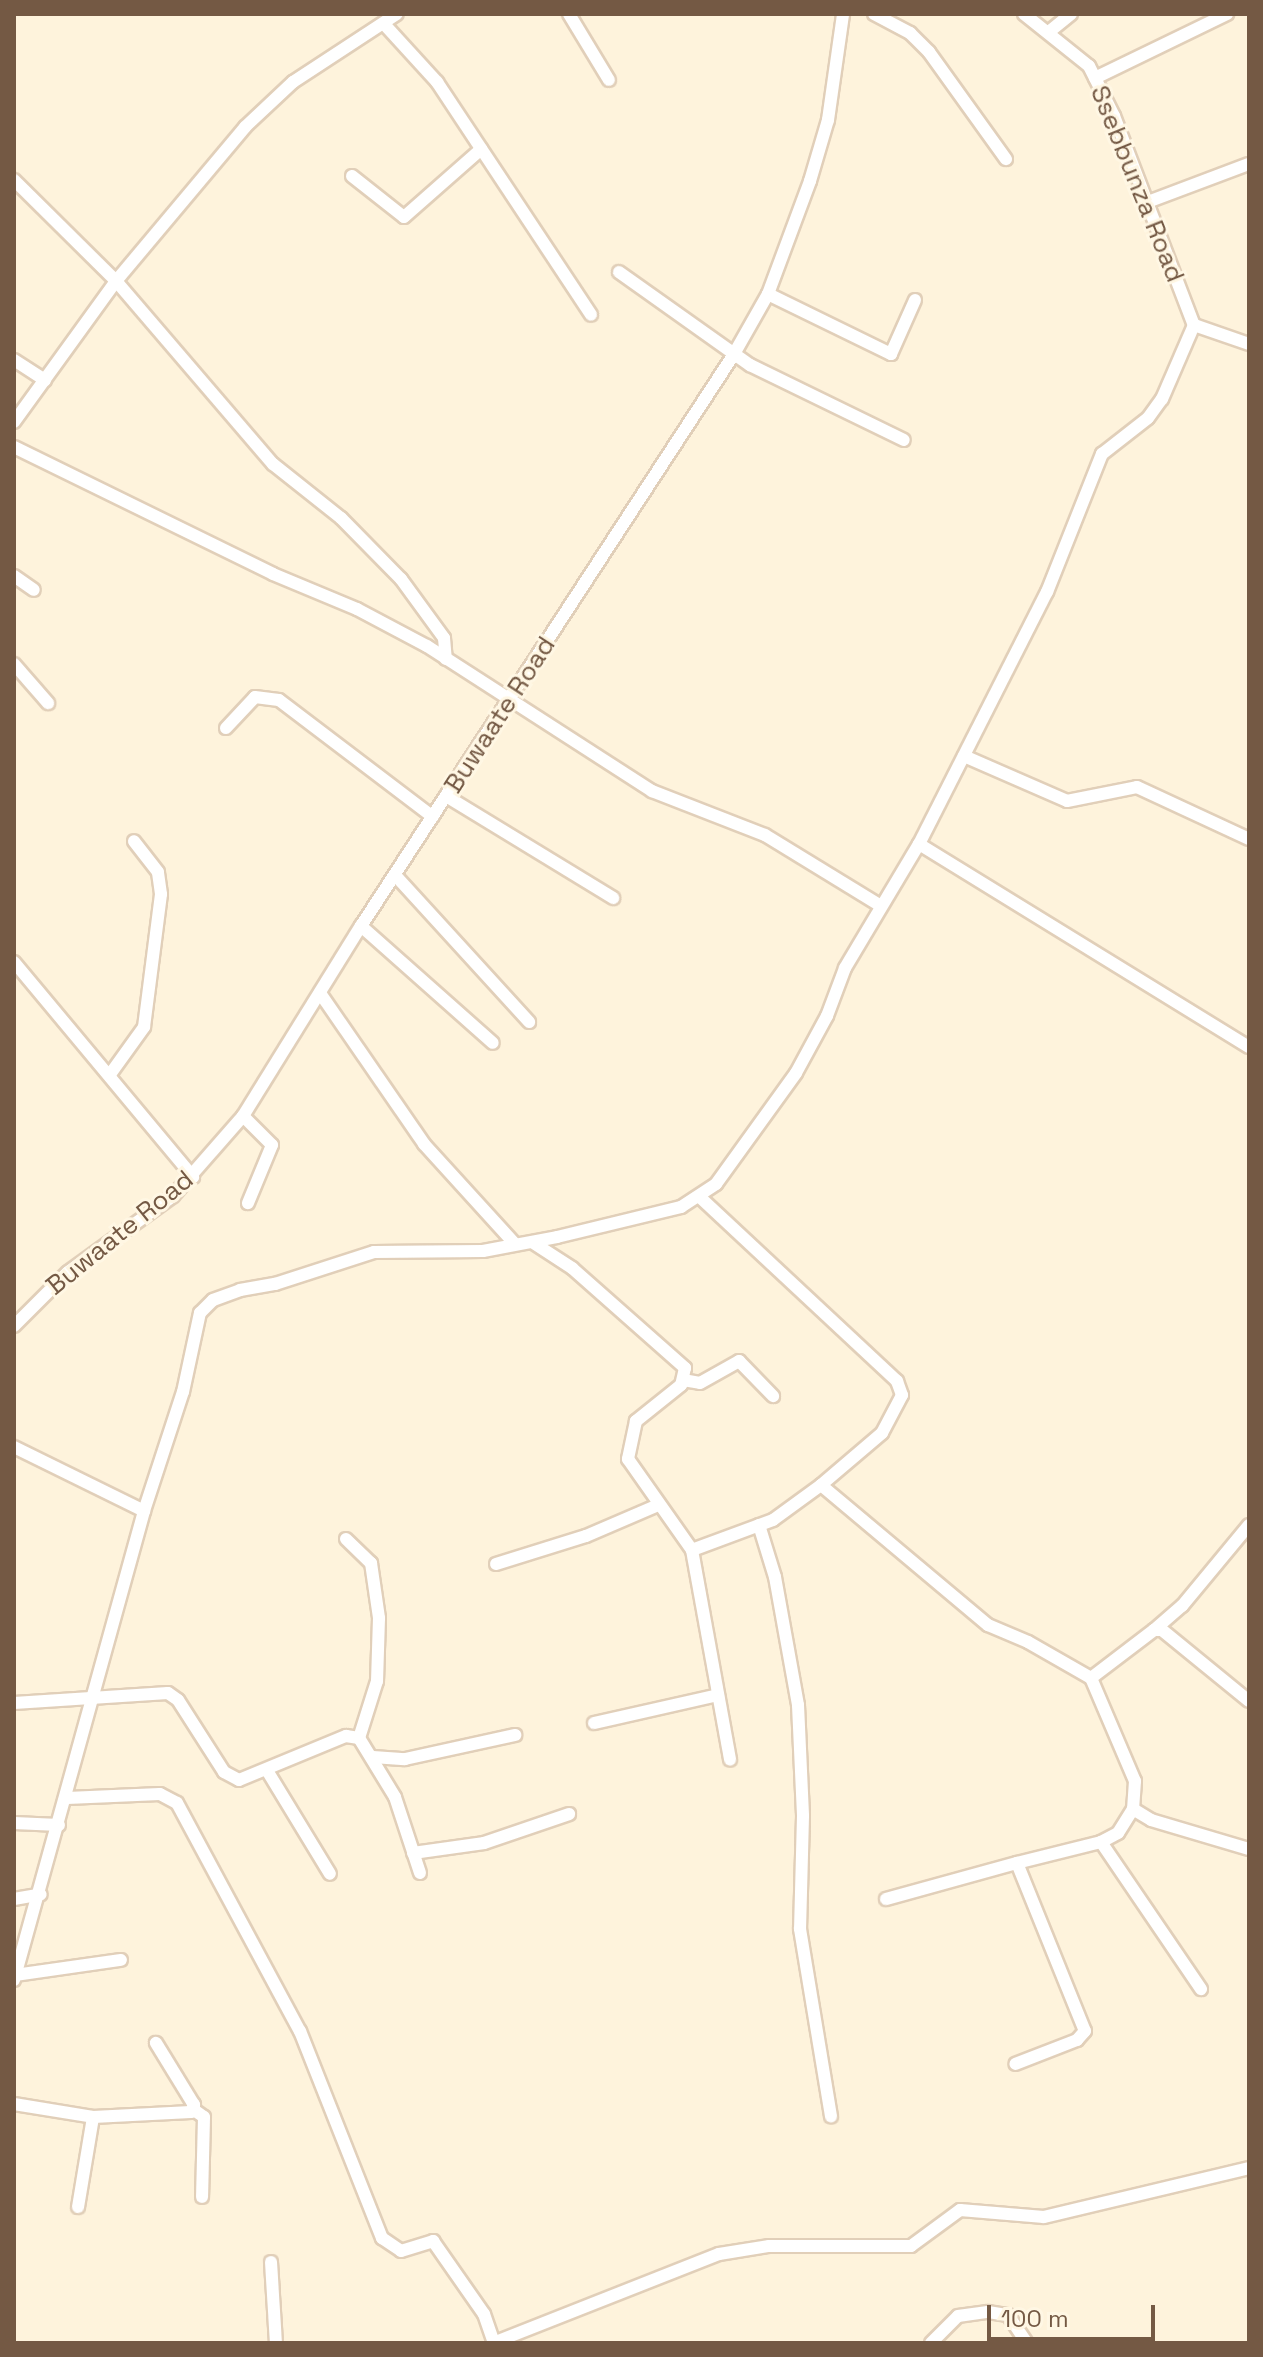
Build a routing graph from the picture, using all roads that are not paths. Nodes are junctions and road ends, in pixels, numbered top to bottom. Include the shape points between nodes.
1 (397, 14) edge
2 (569, 14) edge
3 (843, 14) edge
4 (874, 14) edge
5 (1024, 14) edge
6 (1071, 14) edge
7 (1227, 14) edge
8 (384, 24) junction
9 (1050, 31) junction
10 (1095, 78) junction
11 (609, 80) dead end
12 (481, 149) junction
13 (1006, 159) dead end
14 (1249, 164) edge
15 (352, 176) dead end
16 (14, 180) edge
17 (1145, 203) junction
18 (619, 272) dead end
19 (116, 281) junction
20 (768, 294) junction
21 (915, 300) dead end
22 (591, 315) dead end
23 (1194, 325) junction
24 (1249, 344) edge
25 (734, 354) junction
26 (14, 360) edge
27 (45, 380) junction
28 (14, 422) edge
29 (904, 440) dead end
30 (14, 447) edge
31 (14, 576) edge
32 (34, 590) dead end
33 (446, 659) junction
34 (14, 664) edge
35 (48, 703) dead end
36 (509, 703) junction
37 (226, 728) dead end
38 (964, 756) junction
39 (446, 796) junction
40 (433, 817) junction
41 (1249, 839) edge
42 (134, 841) dead end
43 (919, 844) junction
44 (395, 875) junction
45 (613, 898) dead end
46 (881, 906) junction
47 (361, 926) junction
48 (14, 962) edge
49 (320, 993) junction
50 (529, 1022) dead end
51 (493, 1043) dead end
52 (1249, 1047) edge
53 (111, 1073) junction
54 (243, 1116) junction
55 (193, 1177) junction
56 (701, 1198) junction
57 (248, 1203) dead end
58 (532, 1242) junction
59 (515, 1244) junction
60 (14, 1326) edge
61 (683, 1380) junction
62 (773, 1396) dead end
63 (14, 1447) edge
64 (821, 1485) junction
65 (658, 1505) junction
66 (144, 1511) junction
67 (759, 1525) junction
68 (1249, 1525) edge
69 (346, 1539) dead end
70 (692, 1550) junction
71 (496, 1564) dead end
72 (1154, 1630) junction
73 (1091, 1678) junction
74 (718, 1695) junction
75 (94, 1697) junction
76 (1249, 1701) edge
77 (14, 1703) edge
78 (594, 1723) dead end
79 (515, 1735) dead end
80 (359, 1738) junction
81 (373, 1757) junction
82 (730, 1760) dead end
83 (268, 1772) junction
84 (67, 1798) junction
85 (1133, 1809) junction
86 (569, 1814) dead end
87 (14, 1823) edge
88 (59, 1825) junction
89 (1101, 1842) junction
90 (1249, 1849) edge
91 (413, 1853) junction
92 (1017, 1863) junction
93 (420, 1873) dead end
94 (330, 1874) dead end
95 (41, 1894) junction
96 (14, 1899) edge
97 (886, 1899) dead end
98 (121, 1960) dead end
99 (15, 1977) edge
100 (1201, 1989) dead end
101 (156, 2043) dead end
102 (1015, 2064) dead end
103 (14, 2104) edge
104 (194, 2110) junction
105 (831, 2116) dead end
106 (93, 2117) junction
107 (1249, 2168) edge
108 (202, 2197) dead end
109 (78, 2207) dead end
110 (271, 2262) dead end
111 (533, 2329) junction
112 (276, 2343) edge
113 (494, 2343) edge
114 (536, 2343) edge
115 (931, 2343) edge
116 (1027, 2343) edge

1 - 8 street
2 - 11 street
3 - 20 street, Buwaate Road via 819,151
4 - 13 street via 910,33 929,52
5 - 9 street, Ssebbunza Road
6 - 9 street
7 - 10 street
8 - 12 street via 437,82
8 - 19 street via 293,82 260,111
9 - 10 street, Ssebbunza Road
10 - 17 street, Ssebbunza Road
12 - 15 street via 404,217
12 - 22 street
14 - 17 street
16 - 19 street
17 - 23 street, Ssebbunza Road
18 - 25 street
19 - 27 street
19 - 33 street via 273,464 341,518 401,579 444,638
20 - 21 street via 891,354
20 - 25 street, Buwaate Road
23 - 24 street
23 - 38 street via 1162,399 1148,418 1102,454 1047,592
25 - 29 street
25 - 36 street, Buwaate Road
26 - 27 street
27 - 28 street
30 - 33 street via 273,574 357,609
31 - 32 street
33 - 36 street
34 - 35 street
36 - 39 street, Buwaate Road
36 - 46 street via 652,791 765,835
37 - 40 street via 255,697 279,700
38 - 41 street via 1074,803 1137,787
38 - 43 street
39 - 40 street, Buwaate Road
39 - 45 street
40 - 44 street, Buwaate Road
42 - 53 street via 158,872 161,894 144,1027
43 - 46 street
43 - 52 street
44 - 47 street, Buwaate Road
44 - 50 street
46 - 56 street via 796,1073
47 - 49 street, Buwaate Road
47 - 51 street
48 - 53 street
49 - 54 street, Buwaate Road
49 - 59 street via 424,1144
53 - 55 street
54 - 55 street, Buwaate Road
54 - 57 street via 272,1145
55 - 60 street, Buwaate Road via 147,1218 68,1272
56 - 58 street via 645,1217
56 - 64 street via 901,1389 900,1405 882,1433
58 - 59 street
58 - 61 street via 572,1268 681,1361
59 - 66 street via 483,1251 374,1252 213,1300 195,1328 183,1392
61 - 62 street via 700,1383 739,1361
61 - 65 street via 636,1421 629,1438 633,1472
63 - 66 street
64 - 67 street
64 - 73 street via 979,1619
65 - 70 street
65 - 71 street via 586,1536
66 - 75 street
67 - 70 street
67 - 105 street via 775,1577 798,1705 803,1816 800,1929
68 - 72 street via 1182,1606
69 - 80 street via 371,1563 379,1618 377,1681
70 - 74 street
72 - 73 street
72 - 76 street via 1171,1633
73 - 85 street via 1135,1781
74 - 78 street
74 - 82 street
75 - 77 street
75 - 83 street via 173,1695 227,1776 246,1780
75 - 84 street
79 - 81 street via 405,1759
80 - 81 street
80 - 83 street via 346,1736
81 - 91 street via 395,1797
83 - 94 street
84 - 88 street
84 - 113 street via 166,1795 181,1808 300,2031 382,2238 401,2251 433,2241 484,2314
85 - 89 street via 1118,1833
85 - 90 street via 1151,1820
86 - 91 street via 484,1843
87 - 88 street
88 - 95 street
89 - 92 street
89 - 100 street
91 - 93 street
92 - 97 street
92 - 102 street via 1085,2031 1077,2040
95 - 96 street
95 - 99 street
98 - 99 street
101 - 104 street
103 - 106 street
104 - 106 street
104 - 108 street via 204,2117
106 - 109 street
107 - 111 street via 1044,2217 960,2210 911,2246 769,2246 719,2254
110 - 112 street
111 - 113 street
111 - 114 street
115 - 116 street via 958,2316 988,2312 1008,2315

